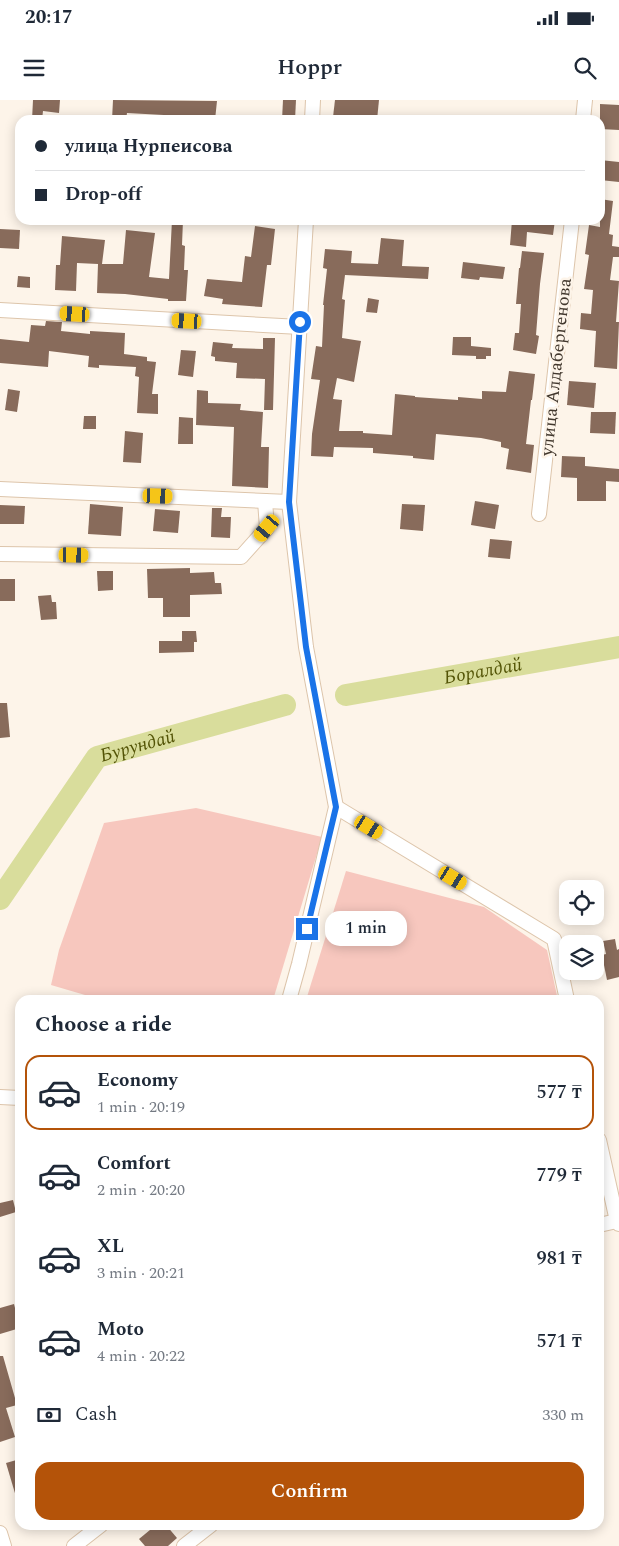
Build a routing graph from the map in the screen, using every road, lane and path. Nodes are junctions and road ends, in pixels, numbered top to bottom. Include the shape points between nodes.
1 (313, 100) edge
2 (585, 100) edge
3 (312, 115) edge
4 (584, 115) edge
5 (306, 225) edge
6 (571, 225) edge
7 (0, 310) edge
8 (300, 327) junction
9 (0, 489) edge
10 (265, 501) junction
11 (289, 502) junction
12 (539, 514) dead end
13 (0, 554) edge
14 (336, 807) junction
15 (290, 995) edge
16 (566, 995) edge
17 (0, 1097) edge
18 (15, 1098) edge
19 (604, 1162) edge
20 (618, 1223) edge
21 (604, 1224) edge
22 (95, 1530) edge
23 (205, 1530) edge
24 (0, 1533) edge
25 (4, 1546) edge
26 (74, 1546) edge
27 (184, 1546) edge

1 - 3 street
2 - 4 street
5 - 8 street
6 - 12 street, улица Алдабергенова
7 - 8 street
8 - 11 street
9 - 10 street
10 - 11 street
10 - 13 street via 267,528 242,558
11 - 14 street via 306,647
14 - 15 street
14 - 16 street via 554,939
17 - 18 street
19 - 20 street
20 - 21 street
22 - 26 street
23 - 27 street
24 - 25 street

